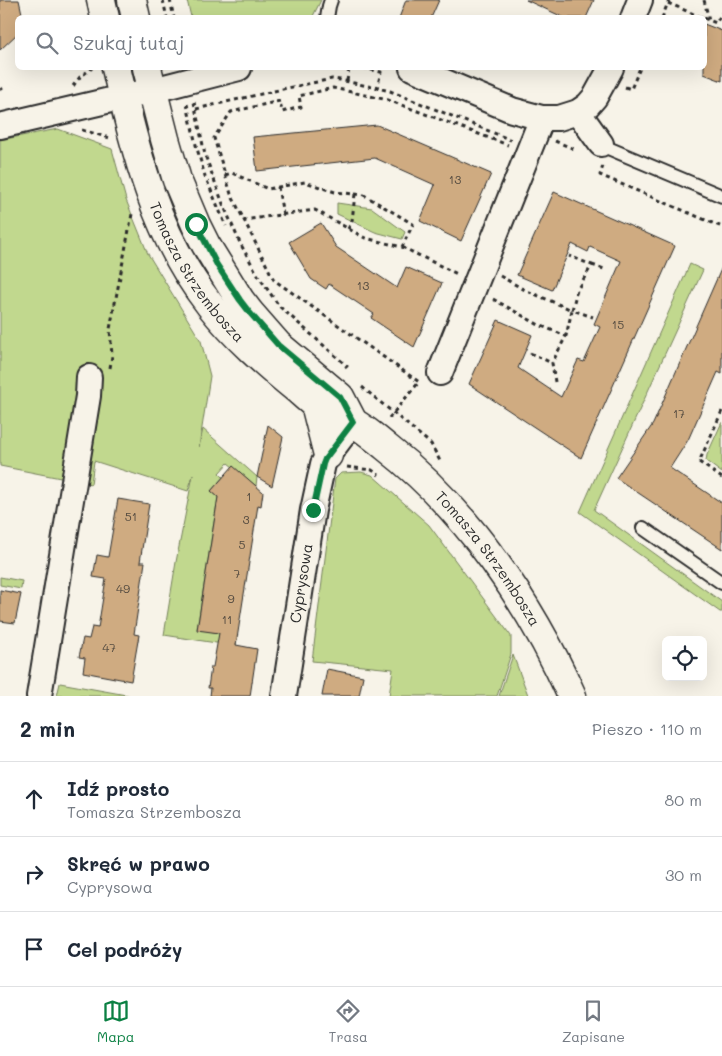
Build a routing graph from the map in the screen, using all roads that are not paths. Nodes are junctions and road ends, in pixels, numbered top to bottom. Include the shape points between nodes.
1 (101, 0) edge
2 (132, 0) edge
3 (331, 0) edge
4 (640, 0) edge
5 (104, 15) edge
6 (135, 15) edge
7 (328, 15) edge
8 (634, 15) edge
9 (116, 70) edge
10 (231, 70) edge
11 (417, 70) edge
12 (615, 77) edge
13 (150, 79) edge
14 (123, 97) junction
15 (578, 112) junction
16 (542, 118) junction
17 (0, 126) edge
18 (601, 144) joint
19 (722, 196) edge
20 (440, 373) dead end
21 (89, 377) dead end
22 (315, 404) junction
23 (353, 422) junction
24 (328, 455) junction
25 (643, 528) dead end
26 (722, 583) edge
27 (39, 696) edge
28 (284, 696) edge
29 (572, 696) edge

1 - 5 street
2 - 6 street
3 - 7 lane
4 - 8 street
9 - 14 street, Tomasza Strzembosza
10 - 13 street via 186,82
11 - 16 street via 512,110
12 - 15 street
13 - 14 street
13 - 23 street, Tomasza Strzembosza via 181,192 217,265 240,300 278,345 340,397
14 - 17 street
14 - 22 street, Tomasza Strzembosza via 157,214 192,279 240,338
15 - 16 street via 559,118
15 - 18 street
16 - 20 street
18 - 19 lane
21 - 27 street
22 - 23 street, Tomasza Strzembosza via 332,416
22 - 24 street
23 - 24 street, Cyprysowa
23 - 29 street, Tomasza Strzembosza via 426,482 475,537 534,621
24 - 28 street, Cyprysowa via 313,510
25 - 26 lane

